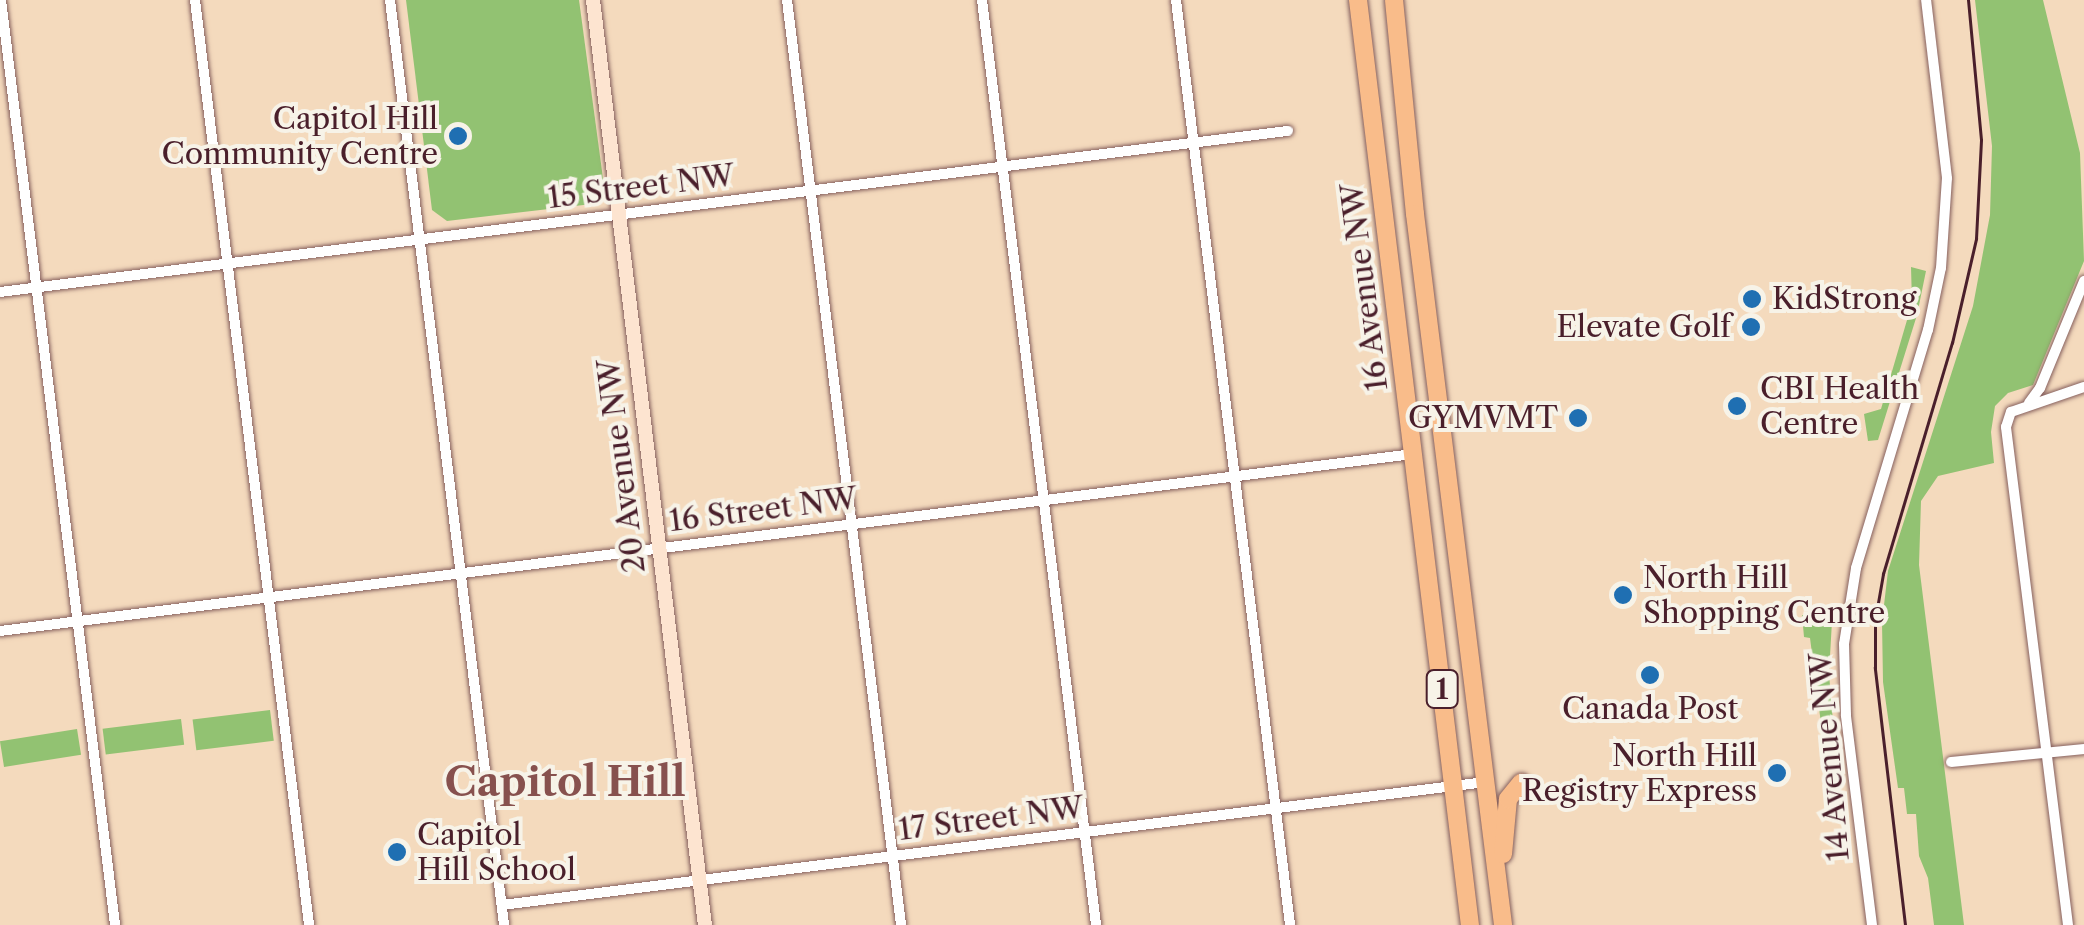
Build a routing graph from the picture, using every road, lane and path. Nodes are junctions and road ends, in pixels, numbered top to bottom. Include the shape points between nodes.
1 (1, 0) edge
2 (195, 0) edge
3 (390, 0) edge
4 (592, 0) edge
5 (787, 0) edge
6 (982, 0) edge
7 (1176, 0) edge
8 (1358, 0) edge
9 (1394, 0) edge
10 (1926, 0) edge
11 (1288, 132) dead end
12 (1194, 143) junction
13 (1003, 167) junction
14 (810, 190) junction
15 (619, 216) junction
16 (419, 239) junction
17 (227, 263) junction
18 (2084, 282) edge
19 (36, 288) junction
20 (0, 292) edge
21 (2084, 387) edge
22 (2028, 404) junction
23 (1414, 454) junction
24 (1235, 477) junction
25 (1042, 500) junction
26 (852, 524) junction
27 (660, 548) junction
28 (460, 573) junction
29 (270, 597) junction
30 (77, 621) junction
31 (0, 631) edge
32 (2084, 749) edge
33 (2046, 753) junction
34 (1951, 762) dead end
35 (1486, 782) junction
36 (1520, 783) dead end
37 (1454, 786) junction
38 (1276, 808) junction
39 (1084, 832) junction
40 (892, 857) junction
41 (1497, 879) junction
42 (700, 881) junction
43 (502, 905) junction
44 (115, 925) edge
45 (309, 925) edge
46 (504, 925) edge
47 (705, 925) edge
48 (901, 925) edge
49 (1096, 925) edge
50 (1290, 925) edge
51 (1470, 925) edge
52 (1502, 925) edge
53 (1872, 925) edge
54 (2068, 925) edge

1 - 19 street
2 - 17 street
3 - 16 street
4 - 15 street, 20 Avenue NW
5 - 14 street
6 - 13 street
7 - 12 street
8 - 23 highway, 16 Avenue NW / 1
9 - 35 highway, 16 Avenue NW / 1
10 - 53 street, 14 Avenue NW via 1947,178 1942,268 1856,568 1844,644
11 - 12 street, 15 Street NW
12 - 13 street, 15 Street NW
12 - 24 street
13 - 14 street, 15 Street NW
13 - 25 street
14 - 15 street, 15 Street NW
14 - 26 street
15 - 16 street, 15 Street NW
15 - 27 street, 20 Avenue NW
16 - 17 street, 15 Street NW
16 - 28 street
17 - 19 street, 15 Street NW
17 - 29 street
18 - 22 street
19 - 20 street, 15 Street NW
19 - 30 street
21 - 22 street
22 - 33 street via 2012,412 2006,428
23 - 24 street, 16 Street NW
23 - 37 highway, 16 Avenue NW / 1
24 - 25 street, 16 Street NW
24 - 38 street
25 - 26 street, 16 Street NW
25 - 39 street
26 - 27 street, 16 Street NW
26 - 40 street
27 - 28 street, 16 Street NW
27 - 42 street, 20 Avenue NW
28 - 29 street, 16 Street NW
28 - 43 street
29 - 30 street, 16 Street NW
29 - 45 street
30 - 31 street, 16 Street NW
30 - 44 street
32 - 33 street
33 - 34 street
33 - 54 street
35 - 37 street, 17 Street NW
35 - 41 highway, 16 Avenue NW / 1
36 - 41 highway via 1508,800
37 - 38 street, 17 Street NW
37 - 51 highway, 16 Avenue NW / 1
38 - 39 street, 17 Street NW
38 - 50 street
39 - 40 street, 17 Street NW
39 - 49 street
40 - 42 street, 17 Street NW
40 - 48 street
41 - 52 highway, 16 Avenue NW / 1
42 - 43 street, 17 Street NW
42 - 47 street, 20 Avenue NW
43 - 46 street

